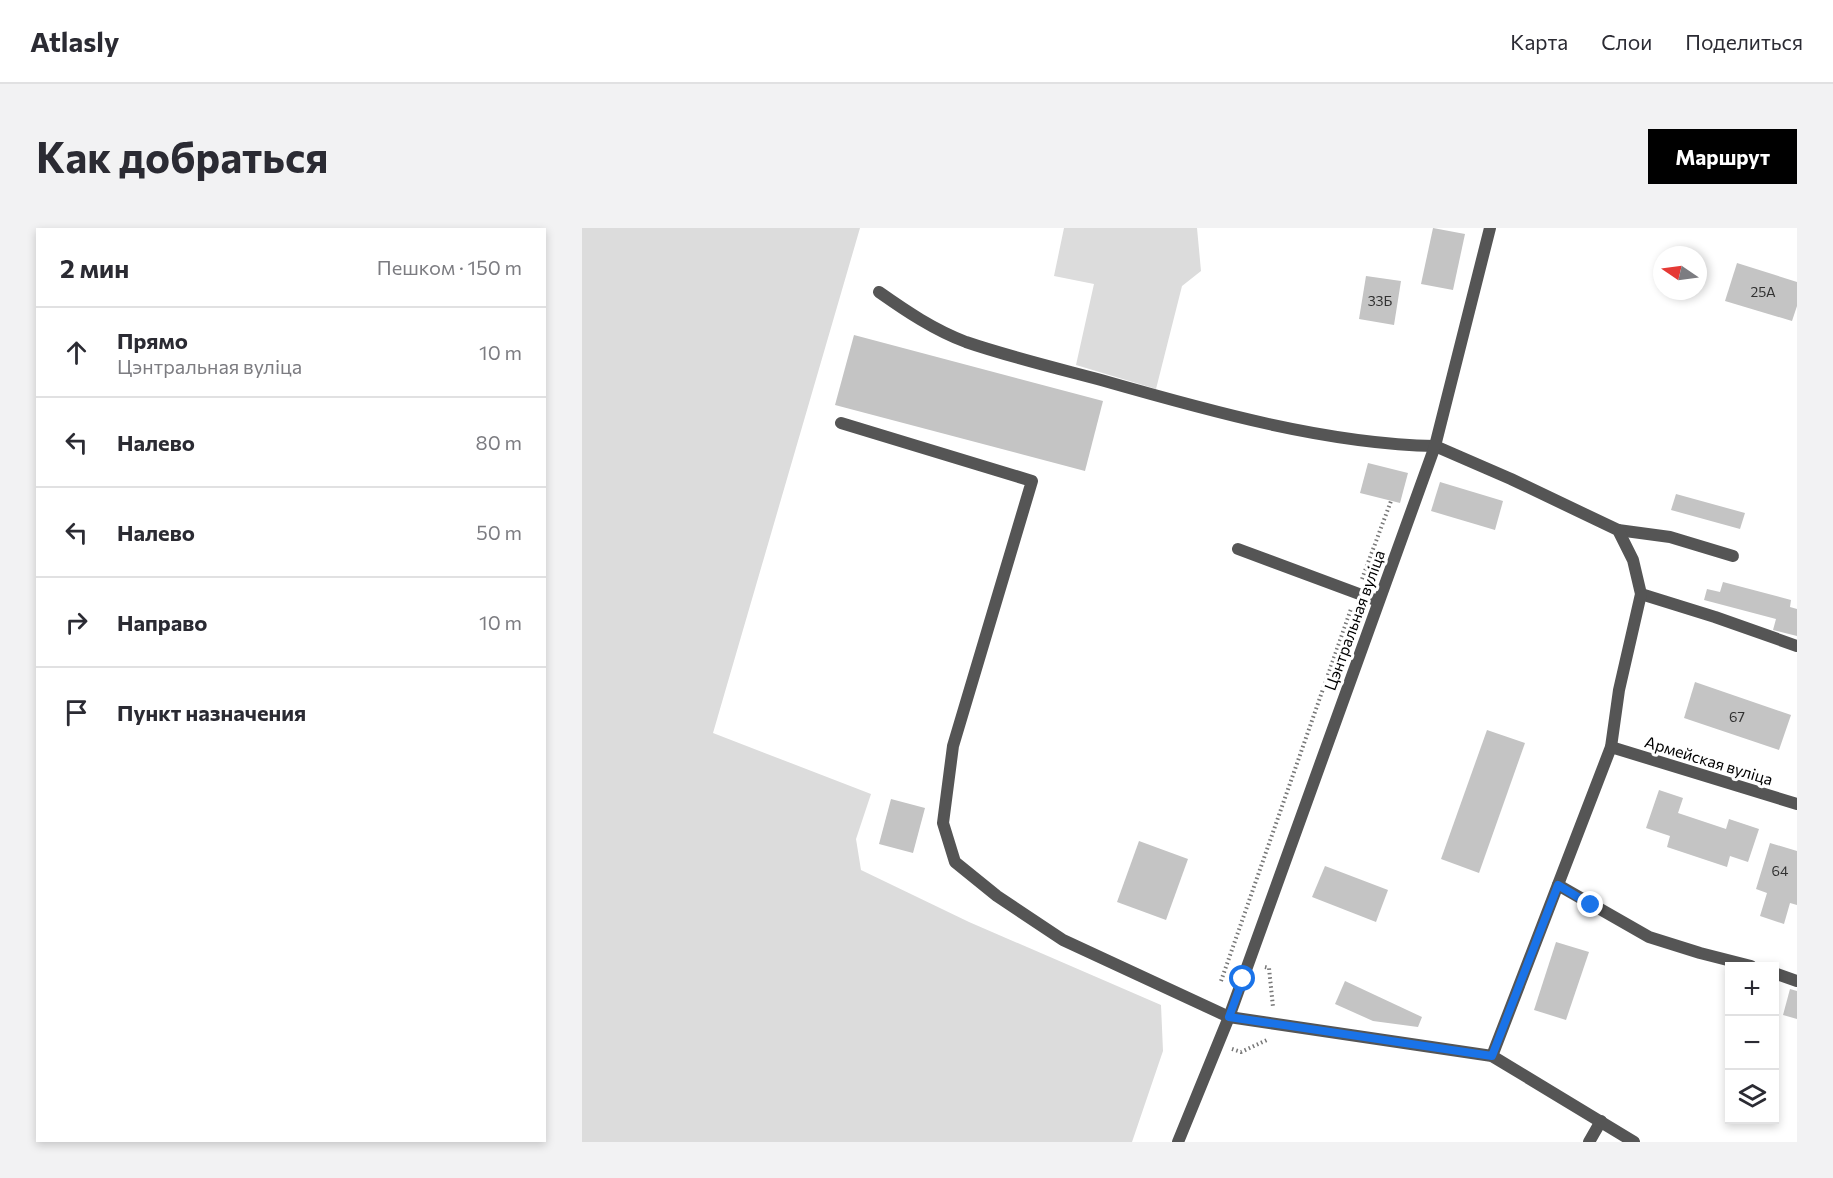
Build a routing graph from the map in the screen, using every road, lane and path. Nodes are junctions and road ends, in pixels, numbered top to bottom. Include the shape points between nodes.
1 (1490, 228) edge
2 (879, 292) dead end
3 (841, 423) dead end
4 (1435, 446) junction
5 (1390, 501) dead end
6 (1618, 530) junction
7 (1238, 549) dead end
8 (1733, 556) dead end
9 (1357, 593) junction
10 (1641, 594) junction
11 (1378, 601) junction
12 (1797, 646) edge
13 (1611, 747) junction
14 (1797, 804) edge
15 (1558, 885) junction
16 (1735, 962) edge
17 (1779, 975) edge
18 (1797, 981) edge
19 (1212, 1009) junction
20 (1229, 1017) junction
21 (1492, 1056) junction
22 (1600, 1122) junction
23 (1178, 1142) edge
24 (1589, 1142) edge
25 (1635, 1142) edge

1 - 4 street, Цэнтральная вуліца
2 - 4 street via 917,318 964,341 1172,400 1308,432 1400,446
3 - 19 street via 1032,481 953,747 943,823 955,862 1063,940
4 - 6 street
4 - 11 street, Цэнтральная вуліца
5 - 9 path
6 - 8 street via 1670,537
6 - 10 street via 1634,560
7 - 9 street
9 - 11 street
9 - 19 path
10 - 12 street
10 - 13 street via 1618,690
11 - 20 street, Цэнтральная вуліца
13 - 14 street, Армейская вуліца
13 - 15 street
15 - 16 street via 1649,937
15 - 21 street
17 - 18 street
19 - 20 street
20 - 21 street
20 - 23 street, Цэнтральная вуліца
21 - 22 street
22 - 24 street
22 - 25 street

